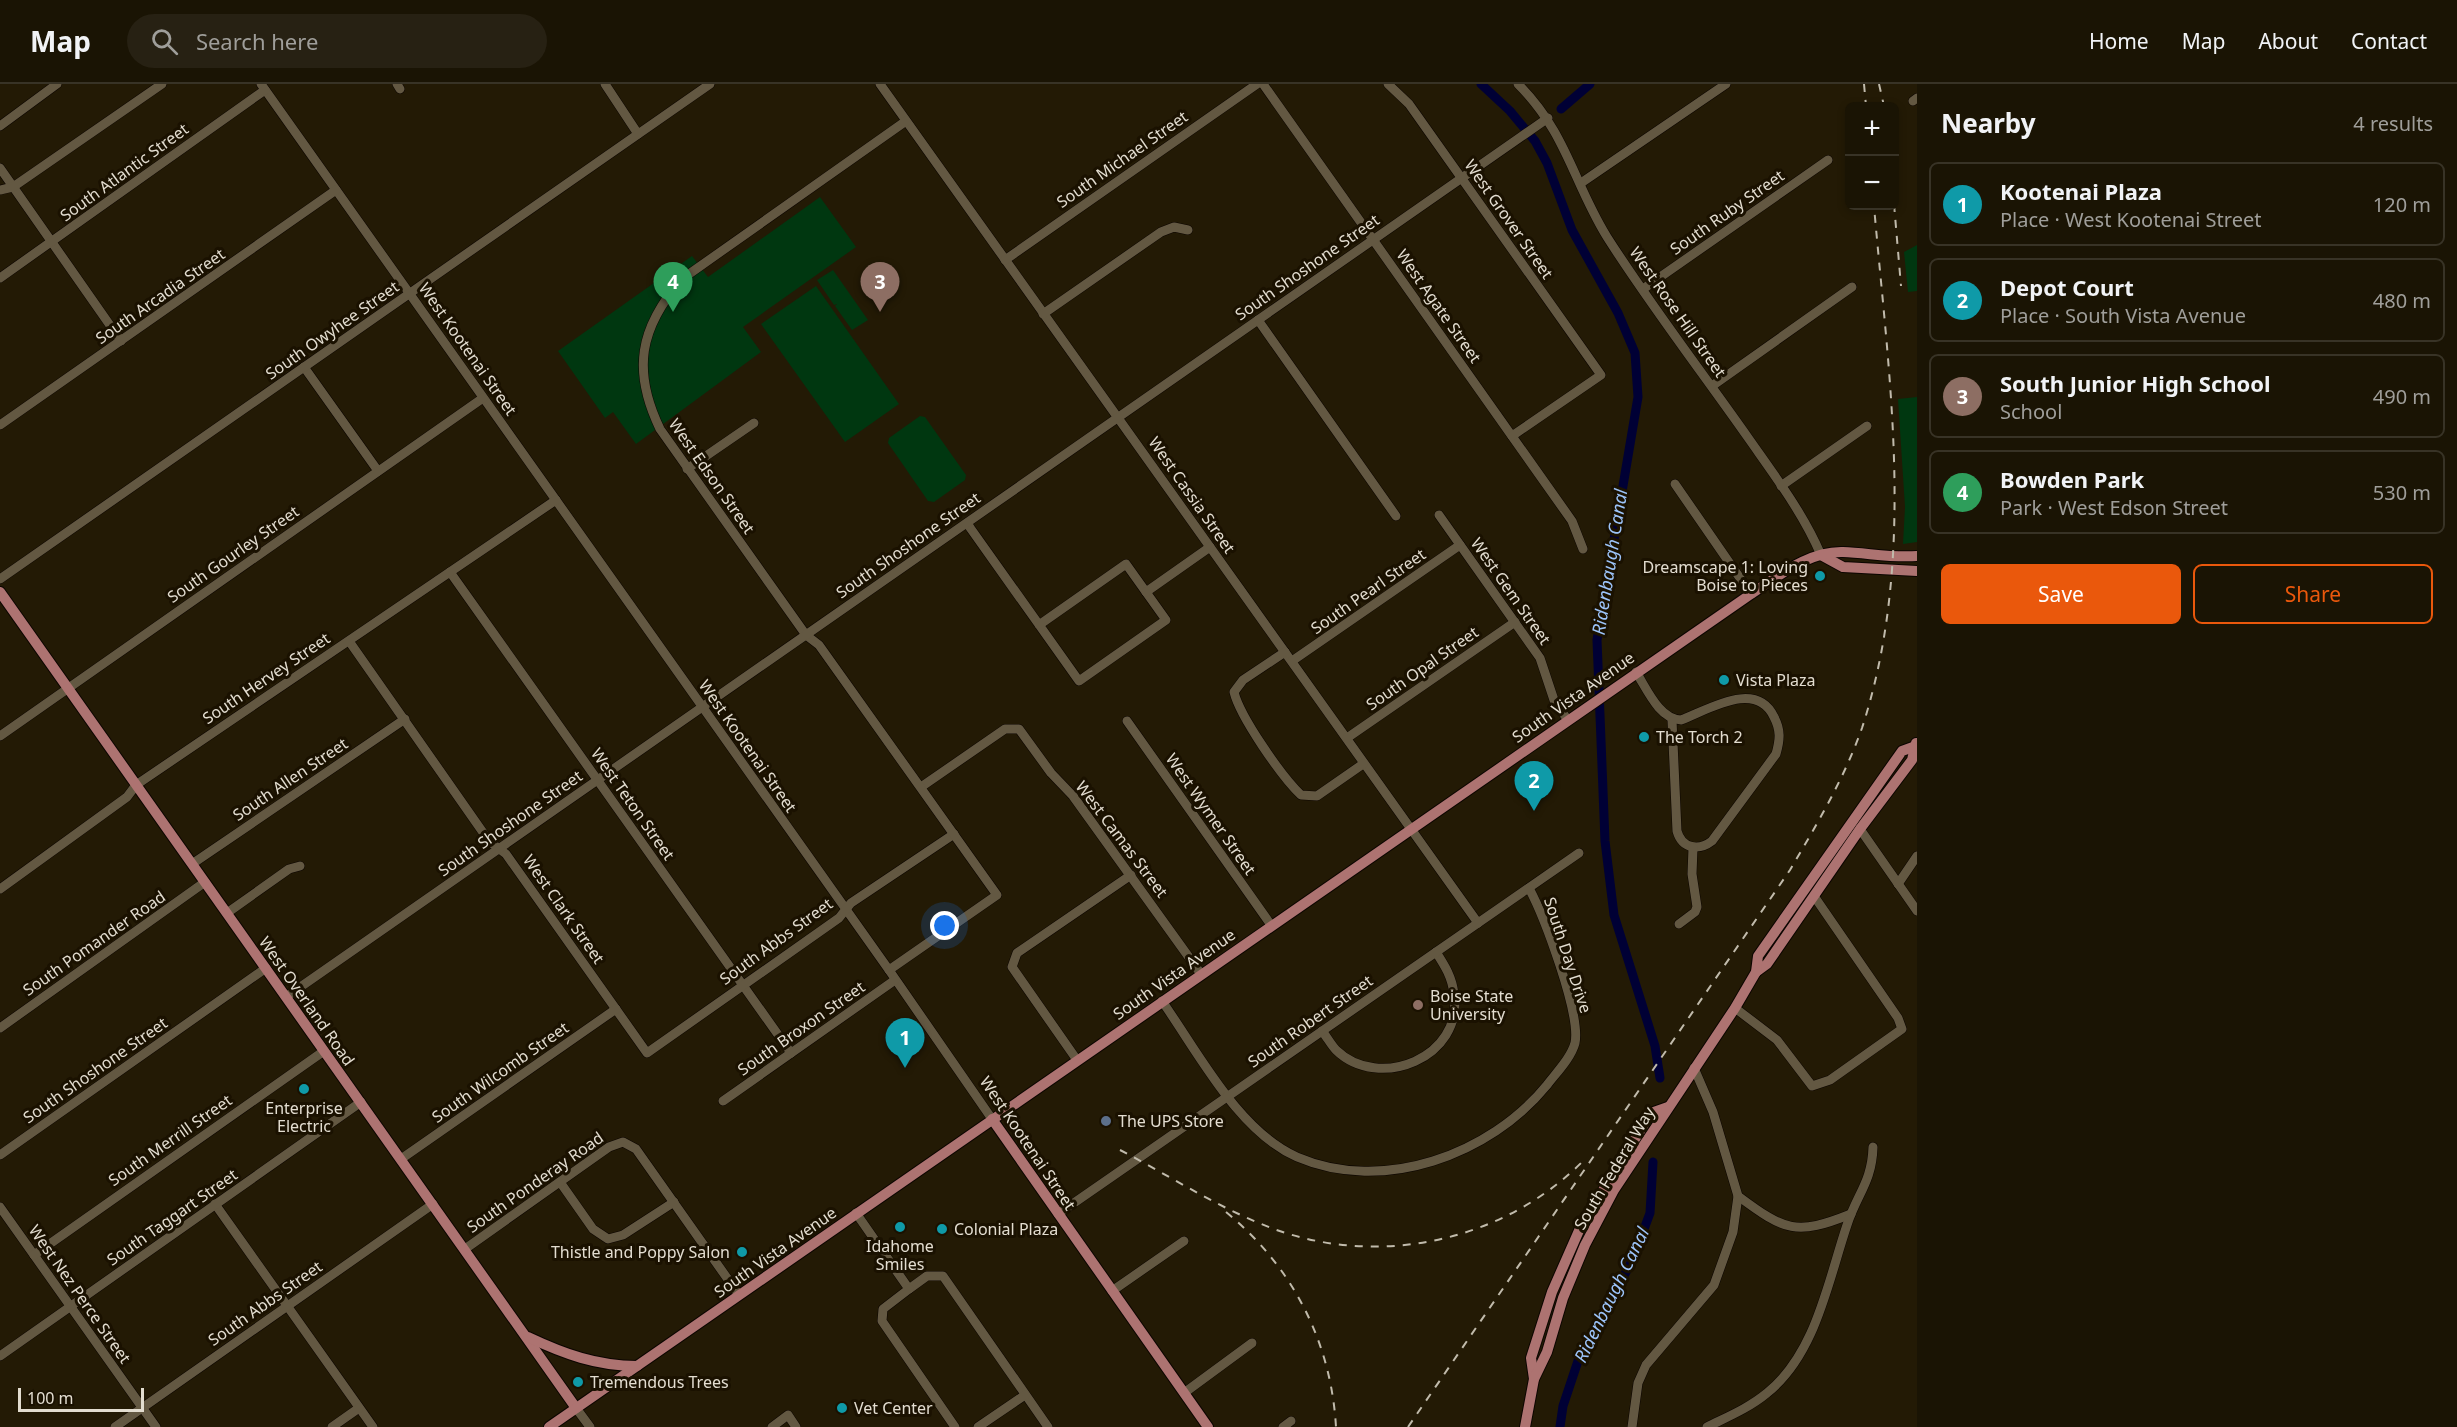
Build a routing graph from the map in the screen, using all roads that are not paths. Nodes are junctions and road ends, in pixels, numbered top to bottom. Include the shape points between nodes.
1 (57, 84) edge
2 (162, 84) edge
3 (605, 84) edge
4 (710, 84) edge
5 (880, 84) edge
6 (1257, 84) edge
7 (1263, 84) edge
8 (1388, 84) edge
9 (1518, 84) edge
10 (1726, 84) edge
11 (263, 87) edge
12 (1548, 118) junction
13 (906, 121) junction
14 (0, 126) edge
15 (638, 134) junction
16 (1828, 160) dead end
17 (0, 168) edge
18 (1462, 178) junction
19 (1581, 183) junction
20 (13, 187) junction
21 (0, 190) edge
22 (336, 190) junction
23 (1188, 230) dead end
24 (1373, 240) junction
25 (51, 242) junction
26 (1005, 260) junction
27 (0, 278) edge
28 (1852, 287) dead end
29 (1644, 289) junction
30 (410, 293) junction
31 (1043, 314) junction
32 (1258, 320) junction
33 (121, 341) junction
34 (304, 367) junction
35 (1712, 386) junction
36 (483, 398) junction
37 (1118, 417) junction
38 (754, 423) dead end
39 (0, 425) edge
40 (1867, 426) dead end
41 (1512, 436) junction
42 (687, 469) junction
43 (378, 471) junction
44 (1675, 484) dead end
45 (1781, 486) junction
46 (556, 500) junction
47 (1439, 515) dead end
48 (1396, 516) dead end
49 (967, 523) junction
50 (1460, 545) junction
51 (1210, 547) junction
52 (1583, 549) dead end
53 (1821, 555) junction
54 (1917, 556) edge
55 (1917, 571) edge
56 (450, 572) junction
57 (0, 579) edge
58 (0, 592) edge
59 (1146, 592) junction
60 (1751, 594) junction
61 (1515, 622) junction
62 (1039, 625) junction
63 (806, 635) junction
64 (349, 641) junction
65 (1285, 651) junction
66 (1292, 662) junction
67 (1636, 672) junction
68 (68, 689) junction
69 (702, 708) junction
70 (405, 719) junction
71 (1567, 719) junction
72 (1672, 720) junction
73 (1127, 721) dead end
74 (0, 736) edge
75 (1347, 738) junction
76 (1915, 744) edge
77 (1363, 764) junction
78 (597, 780) junction
79 (136, 785) junction
80 (921, 787) junction
81 (1410, 828) junction
82 (1860, 829) junction
83 (954, 834) junction
84 (1693, 848) junction
85 (498, 849) junction
86 (1579, 853) dead end
87 (1917, 856) edge
88 (192, 864) junction
89 (300, 866) dead end
90 (1131, 875) junction
91 (205, 882) junction
92 (1898, 884) junction
93 (1528, 888) junction
94 (0, 889) edge
95 (1814, 896) junction
96 (845, 909) junction
97 (1917, 911) edge
98 (227, 913) junction
99 (1478, 923) junction
100 (1679, 924) dead end
101 (1271, 925) junction
102 (1436, 952) junction
103 (266, 968) junction
104 (889, 970) junction
105 (1756, 972) junction
106 (1201, 974) junction
107 (895, 980) junction
108 (742, 985) junction
109 (286, 997) junction
110 (1162, 1001) junction
111 (1735, 1008) junction
112 (616, 1009) junction
113 (0, 1028) edge
114 (1322, 1031) junction
115 (324, 1051) junction
116 (647, 1053) joint
117 (791, 1053) junction
118 (1077, 1060) junction
119 (1694, 1068) junction
120 (1229, 1096) junction
121 (723, 1101) dead end
122 (361, 1102) junction
123 (992, 1119) junction
124 (1873, 1147) dead end
125 (0, 1155) edge
126 (401, 1159) junction
127 (560, 1182) junction
128 (1738, 1196) junction
129 (674, 1202) junction
130 (215, 1204) junction
131 (433, 1204) junction
132 (0, 1207) edge
133 (856, 1214) junction
134 (1058, 1214) junction
135 (1851, 1214) junction
136 (1184, 1241) dead end
137 (465, 1249) junction
138 (34, 1255) junction
139 (909, 1289) junction
140 (1112, 1291) junction
141 (739, 1295) junction
142 (70, 1306) junction
143 (287, 1306) junction
144 (526, 1336) junction
145 (1252, 1343) dead end
146 (0, 1356) edge
147 (637, 1366) junction
148 (1184, 1393) junction
149 (1025, 1395) junction
150 (143, 1408) junction
151 (359, 1408) junction
152 (576, 1408) junction
153 (116, 1427) edge
154 (156, 1427) edge
155 (332, 1427) edge
156 (373, 1427) edge
157 (549, 1427) edge
158 (590, 1427) edge
159 (772, 1427) edge
160 (796, 1427) edge
161 (955, 1427) edge
162 (978, 1427) edge
163 (1048, 1427) edge
164 (1208, 1427) edge
165 (1525, 1427) edge
166 (1632, 1427) edge
167 (1707, 1427) edge

1 - 14 street
2 - 20 street
3 - 15 street
4 - 15 street, South Owyhee Street
5 - 13 street, West Cassia Street
6 - 26 street, South Michael Street
7 - 24 street, West Agate Street
8 - 18 street, West Grover Street via 1409,104
9 - 12 street, West Rose Hill Street
10 - 19 street
11 - 22 street, West Kootenai Street
11 - 25 street, South Atlantic Street
12 - 18 street, South Shoshone Street
12 - 19 street, West Rose Hill Street
13 - 26 street, West Cassia Street
13 - 42 street, West Edson Street via 705,262 682,279 667,297 645,339 642,373 646,402
15 - 30 street, South Owyhee Street
16 - 29 street, South Ruby Street
17 - 20 street
18 - 24 street, South Shoshone Street
18 - 41 street, West Grover Street via 1601,375
19 - 29 street, West Rose Hill Street via 1607,236
20 - 21 street
20 - 25 street
22 - 30 street, West Kootenai Street
22 - 33 street, South Arcadia Street
23 - 31 street via 1174,227 1161,232
24 - 32 street, South Shoshone Street
24 - 41 street, West Agate Street
25 - 27 street, South Atlantic Street
25 - 33 street
26 - 31 street, West Cassia Street
28 - 35 street
29 - 35 street, West Rose Hill Street
30 - 34 street, South Owyhee Street
30 - 36 street, West Kootenai Street
31 - 37 street, West Cassia Street
32 - 37 street, South Shoshone Street
32 - 48 street
33 - 39 street, South Arcadia Street
34 - 43 street
34 - 57 street, South Owyhee Street
35 - 45 street, West Rose Hill Street
36 - 43 street, South Gourley Street
36 - 46 street, West Kootenai Street
37 - 49 street, South Shoshone Street
37 - 51 street, West Cassia Street
38 - 42 street
40 - 45 street
41 - 52 street, West Agate Street via 1572,521
42 - 63 street, West Edson Street
43 - 68 street, South Gourley Street
44 - 60 street
45 - 53 street, West Rose Hill Street
46 - 56 street, South Hervey Street
46 - 69 street, West Kootenai Street
47 - 50 street, West Gem Street
49 - 62 street
49 - 63 street, South Shoshone Street
50 - 61 street, West Gem Street
50 - 66 street, South Pearl Street
51 - 59 street
51 - 65 street, West Cassia Street
53 - 54 main road, South Vista Avenue via 1841,552
53 - 55 main road via 1843,567
53 - 60 main road, South Vista Avenue via 1801,562
56 - 64 street, South Hervey Street
56 - 78 street, West Teton Street
58 - 68 main road, West Overland Road
59 - 62 street via 1126,564
59 - 62 street via 1166,620 1079,681
60 - 67 main road, South Vista Avenue
61 - 71 street, West Gem Street via 1540,658 1554,700
61 - 75 street, South Opal Street
63 - 69 street, South Shoshone Street
63 - 80 street, West Edson Street via 819,645
64 - 70 street, West Clark Street
64 - 79 street, South Hervey Street
65 - 66 street, West Cassia Street
65 - 77 street via 1243,680 1234,692 1237,706 1301,795 1317,796
66 - 75 street, West Cassia Street
67 - 71 main road, South Vista Avenue
67 - 72 street
68 - 74 street, South Gourley Street
68 - 79 main road, West Overland Road
69 - 78 street, South Shoshone Street
69 - 96 street, West Kootenai Street
70 - 85 street, West Clark Street
70 - 88 street, South Allen Street
71 - 81 main road, South Vista Avenue
72 - 84 street via 1677,831 1683,843
72 - 84 street via 1751,697 1772,712 1779,726 1776,753 1713,841
73 - 101 street, West Wymer Street
75 - 77 street, West Cassia Street
76 - 82 main road, South Federal Way via 1912,760
76 - 105 main road, South Federal Way via 1902,751 1834,844 1758,956
77 - 81 street, West Cassia Street
78 - 85 street, South Shoshone Street
78 - 108 street, West Teton Street
79 - 88 main road, West Overland Road
79 - 94 street, South Hervey Street via 127,797
80 - 83 street, West Edson Street
80 - 90 street, West Camas Street via 1005,729 1014,727 1073,796
81 - 99 street, West Cassia Street
81 - 101 main road, South Vista Avenue
82 - 92 street
82 - 95 main road, South Federal Way
83 - 96 street, South Abbs Street
83 - 104 street, West Edson Street via 997,895
84 - 100 street via 1696,907
85 - 109 street, South Shoshone Street
85 - 112 street, West Clark Street via 506,854
86 - 93 street, South Robert Street
87 - 92 street
88 - 91 main road, West Overland Road
89 - 98 street via 289,869
90 - 106 street, West Camas Street
90 - 118 street via 1013,959 1012,967
91 - 98 main road, West Overland Road
91 - 113 street, South Pomander Road
92 - 97 street
93 - 99 street, South Robert Street
93 - 120 street, South Day Drive via 1541,911 1569,1002 1575,1024 1574,1044 1539,1094 1491,1134 1456,1153 1397,1170 1356,1171 1316,1163 1289,1152 1248,1122
95 - 105 main road, South Federal Way via 1767,964
95 - 111 street via 1902,1029 1830,1080 1812,1086 1777,1040
96 - 104 street, West Kootenai Street
96 - 108 street, South Abbs Street via 839,918
98 - 103 main road, West Overland Road
99 - 102 street, South Robert Street
101 - 106 main road, South Vista Avenue
102 - 114 street, South Robert Street
102 - 114 street via 1449,972 1455,996 1452,1020 1442,1041 1424,1058 1402,1068 1378,1070 1336,1050
103 - 109 main road, West Overland Road
103 - 125 street, South Shoshone Street
104 - 107 street, West Kootenai Street
105 - 111 main road, South Federal Way
106 - 110 main road, South Vista Avenue
107 - 117 street, South Broxon Street
107 - 123 street, West Kootenai Street
108 - 116 street, South Abbs Street
108 - 117 street, West Teton Street
109 - 115 main road, West Overland Road
110 - 118 main road, South Vista Avenue
110 - 120 street, South Day Drive
111 - 119 main road, South Federal Way
112 - 116 street, West Clark Street
112 - 126 street, South Wilcomb Street
114 - 120 street, South Robert Street
115 - 122 main road, West Overland Road
115 - 138 street, South Merrill Street
117 - 121 street, South Broxon Street
118 - 123 main road, South Vista Avenue
119 - 128 street via 1713,1112
119 - 165 main road, South Federal Way via 1614,1190 1585,1245 1534,1379
120 - 134 street, South Robert Street
122 - 126 main road, West Overland Road
122 - 130 street, South Taggart Street
123 - 133 main road, South Vista Avenue
123 - 134 main road, West Kootenai Street
124 - 135 street via 1869,1180
126 - 131 main road, West Overland Road
127 - 129 street via 593,1229 608,1239 623,1236
127 - 129 street, South Ponderay Road via 609,1147 623,1142 636,1149
127 - 137 street, South Ponderay Road
128 - 135 street via 1763,1215 1797,1228 1820,1226
128 - 166 street via 1733,1232 1714,1285 1646,1365 1638,1383
129 - 141 street
130 - 142 street, South Taggart Street
130 - 143 street
131 - 137 main road, West Overland Road
131 - 143 street, South Abbs Street
132 - 138 street, West Nez Perce Street
133 - 139 street
133 - 141 main road, South Vista Avenue
134 - 140 main road, West Kootenai Street
135 - 167 street via 1800,1354 1768,1392
136 - 140 street
137 - 144 main road, West Overland Road
138 - 142 street, West Nez Perce Street
139 - 149 street via 927,1276 942,1276
139 - 161 street via 883,1310 882,1321
140 - 148 main road, West Kootenai Street
141 - 147 main road, South Vista Avenue
142 - 146 street, South Taggart Street
142 - 150 street, West Nez Perce Street
143 - 150 street, South Abbs Street
143 - 151 street
144 - 147 main road via 585,1360
144 - 152 main road, West Overland Road
145 - 148 street
147 - 152 main road, South Vista Avenue
148 - 164 main road, West Kootenai Street
149 - 162 street
149 - 163 street
150 - 153 street, South Abbs Street
150 - 154 street, West Nez Perce Street
151 - 155 street
151 - 156 street
152 - 157 main road, South Vista Avenue
152 - 158 street, West Overland Road
159 - 160 street via 788,1415

